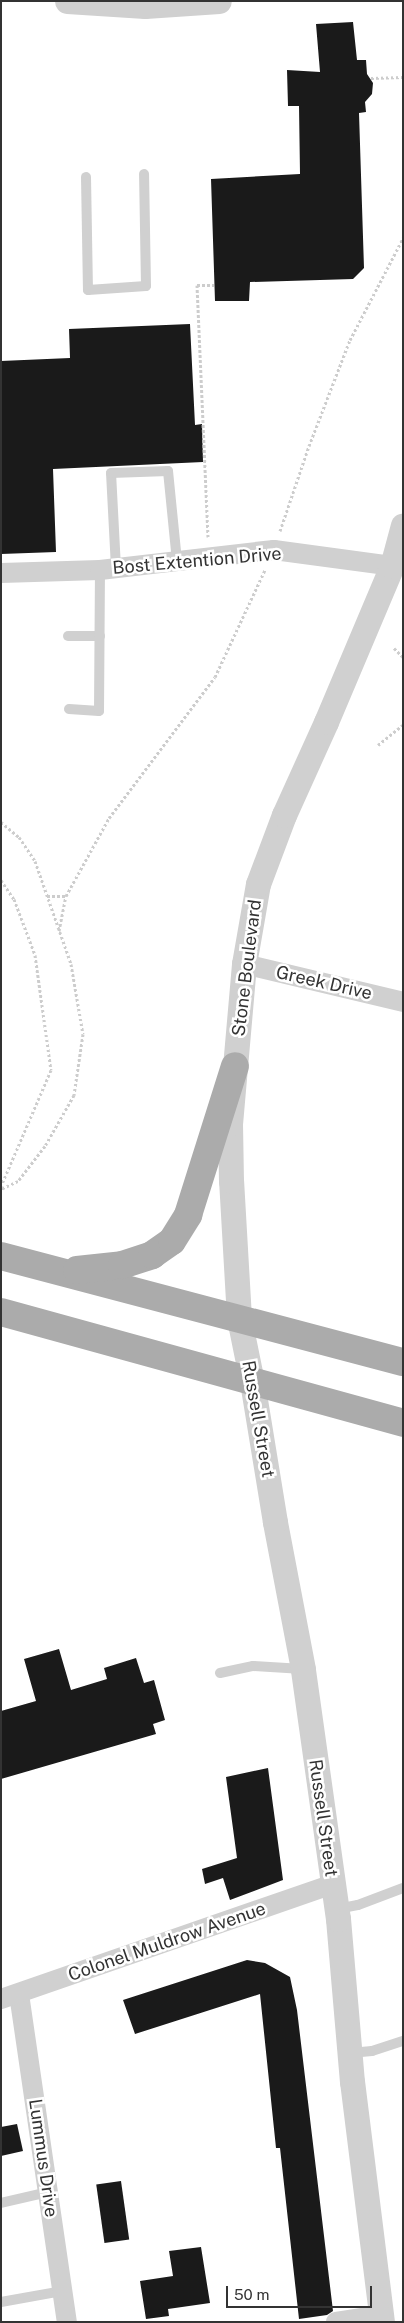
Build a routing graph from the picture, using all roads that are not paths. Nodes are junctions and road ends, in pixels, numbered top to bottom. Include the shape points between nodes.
1 (67, 1) edge
2 (218, 1) edge
3 (144, 174) dead end
4 (86, 177) dead end
5 (403, 525) edge
6 (177, 561) junction
7 (392, 566) junction
8 (108, 569) junction
9 (1, 573) edge
10 (68, 636) dead end
11 (100, 636) junction
12 (69, 709) dead end
13 (244, 964) junction
14 (403, 1002) edge
15 (235, 1066) junction
16 (1, 1256) edge
17 (60, 1272) junction
18 (1, 1312) edge
19 (239, 1318) junction
20 (403, 1362) edge
21 (252, 1382) junction
22 (403, 1423) edge
23 (303, 1669) junction
24 (220, 1672) dead end
25 (332, 1884) junction
26 (403, 1888) edge
27 (336, 1909) junction
28 (10, 1996) edge
29 (403, 2041) edge
30 (349, 2053) junction
31 (48, 2192) junction
32 (1, 2202) edge
33 (63, 2291) junction
34 (1, 2302) edge
35 (381, 2318) edge
36 (67, 2322) edge
37 (336, 2322) edge

1 - 2 street via 145,6
3 - 4 lane via 146,286 88,290
5 - 7 street, Stone Boulevard
6 - 7 street, Bost Extention Drive via 274,550
6 - 8 street, Bost Extention Drive
6 - 8 lane via 168,471 112,473
7 - 13 street, Stone Boulevard via 284,815 258,884
8 - 9 street, Bost Extention Drive
8 - 11 lane
10 - 11 lane
11 - 12 lane via 99,711
13 - 14 street, Greek Drive
13 - 15 street, Stone Boulevard
15 - 17 main road via 188,1215 172,1242 152,1255 122,1265
15 - 19 street, Stone Boulevard via 230,1181
16 - 17 main road
17 - 19 main road
18 - 21 main road
19 - 20 main road
19 - 21 street, Russell Street
21 - 22 main road
21 - 23 street, Russell Street
23 - 24 lane via 252,1666
23 - 25 street, Russell Street
25 - 27 street, Russell Street
25 - 28 street, Colonel Muldrow Avenue
26 - 27 lane via 358,1905
27 - 30 street, Russell Street
28 - 31 street, Lummus Drive
29 - 30 lane via 372,2051
30 - 35 street, Russell Street
31 - 32 lane
31 - 33 street, Lummus Drive
33 - 34 lane
33 - 36 street, Lummus Drive
35 - 37 street

